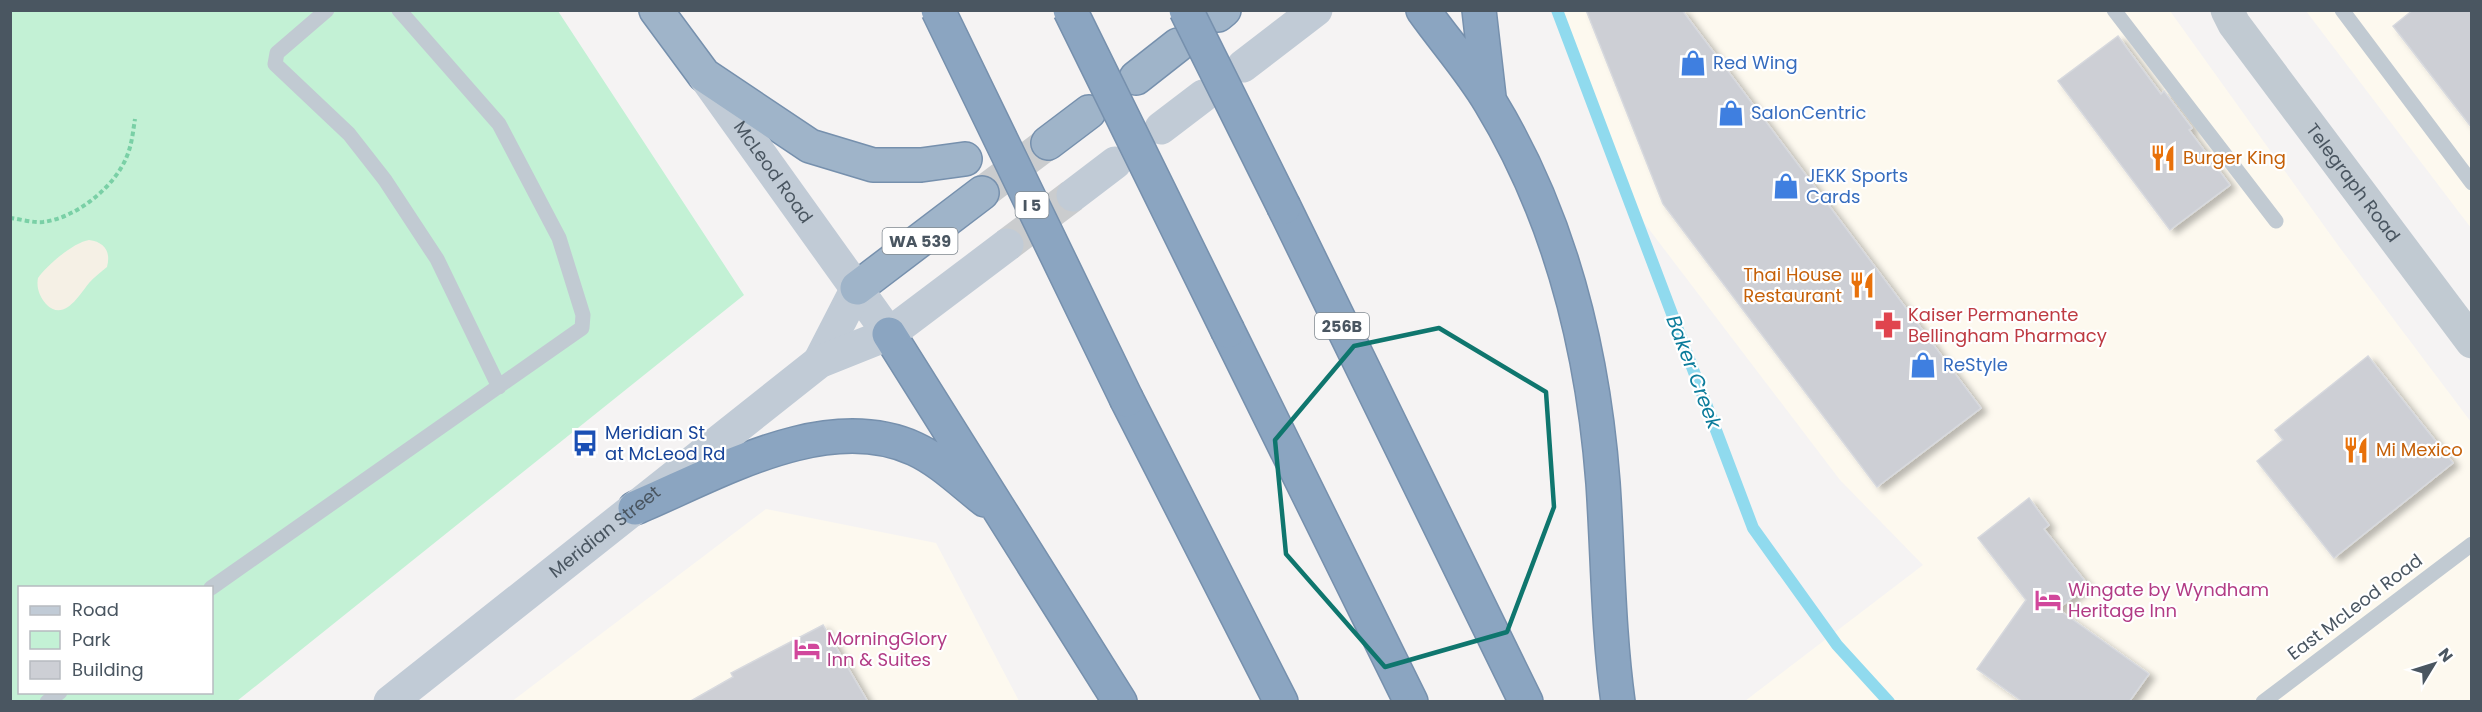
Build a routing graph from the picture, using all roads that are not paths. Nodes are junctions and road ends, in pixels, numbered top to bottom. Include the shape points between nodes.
1 (327, 10) edge
2 (399, 10) edge
3 (656, 10) edge
4 (938, 10) edge
5 (1070, 10) edge
6 (1186, 10) edge
7 (1316, 10) edge
8 (1423, 10) edge
9 (1479, 10) edge
10 (2114, 10) edge
11 (2342, 10) edge
12 (2223, 15) edge
13 (1178, 45) dead end
14 (1243, 66) dead end
15 (704, 75) junction
16 (1136, 78) dead end
17 (1203, 96) dead end
18 (1490, 101) junction
19 (1089, 112) dead end
20 (1161, 128) dead end
21 (1045, 137) tunnel mouth
22 (965, 159) dead end
23 (1115, 163) dead end
24 (2472, 183) edge
25 (982, 193) tunnel mouth
26 (1073, 195) tunnel mouth
27 (2276, 222) dead end
28 (1007, 245) tunnel mouth
29 (857, 288) junction
30 (890, 334) junction
31 (2472, 342) edge
32 (819, 362) junction
33 (499, 387) junction
34 (635, 508) junction
35 (1004, 515) junction
36 (2472, 544) edge
37 (213, 587) edge
38 (407, 696) edge
39 (1120, 702) edge
40 (1281, 702) edge
41 (1411, 702) edge
42 (1526, 702) edge
43 (1617, 702) edge
44 (2263, 702) edge

1 - 33 lane via 277,53 275,64 350,134 385,180 437,259
2 - 33 lane via 499,124 559,238 583,315 582,327
3 - 15 highway, McLeod Road
4 - 40 highway, I 5, bridge via 1127,400
5 - 41 highway, bridge
6 - 42 highway, 256B, bridge
7 - 14 main road
8 - 18 highway
9 - 18 highway
10 - 27 lane
11 - 24 lane
12 - 31 street, Telegraph Road
13 - 16 highway
15 - 22 highway via 810,146 847,160 873,165 921,165
15 - 29 main road, McLeod Road
17 - 20 main road
18 - 43 highway via 1542,208 1576,309 1587,362 1602,482
19 - 21 highway
23 - 26 main road
25 - 29 highway, Meridian Street / WA 539
28 - 30 main road, Meridian Street / WA 539
29 - 30 main road, McLeod Road
29 - 32 main road, Meridian Street / WA 539
30 - 32 main road, Meridian Street / WA 539
30 - 35 highway
32 - 34 main road, Meridian Street
33 - 37 lane
34 - 35 highway via 775,448 815,439 851,437 886,440 914,449
34 - 38 main road, Meridian Street
35 - 39 highway
36 - 44 lane, East McLeod Road

